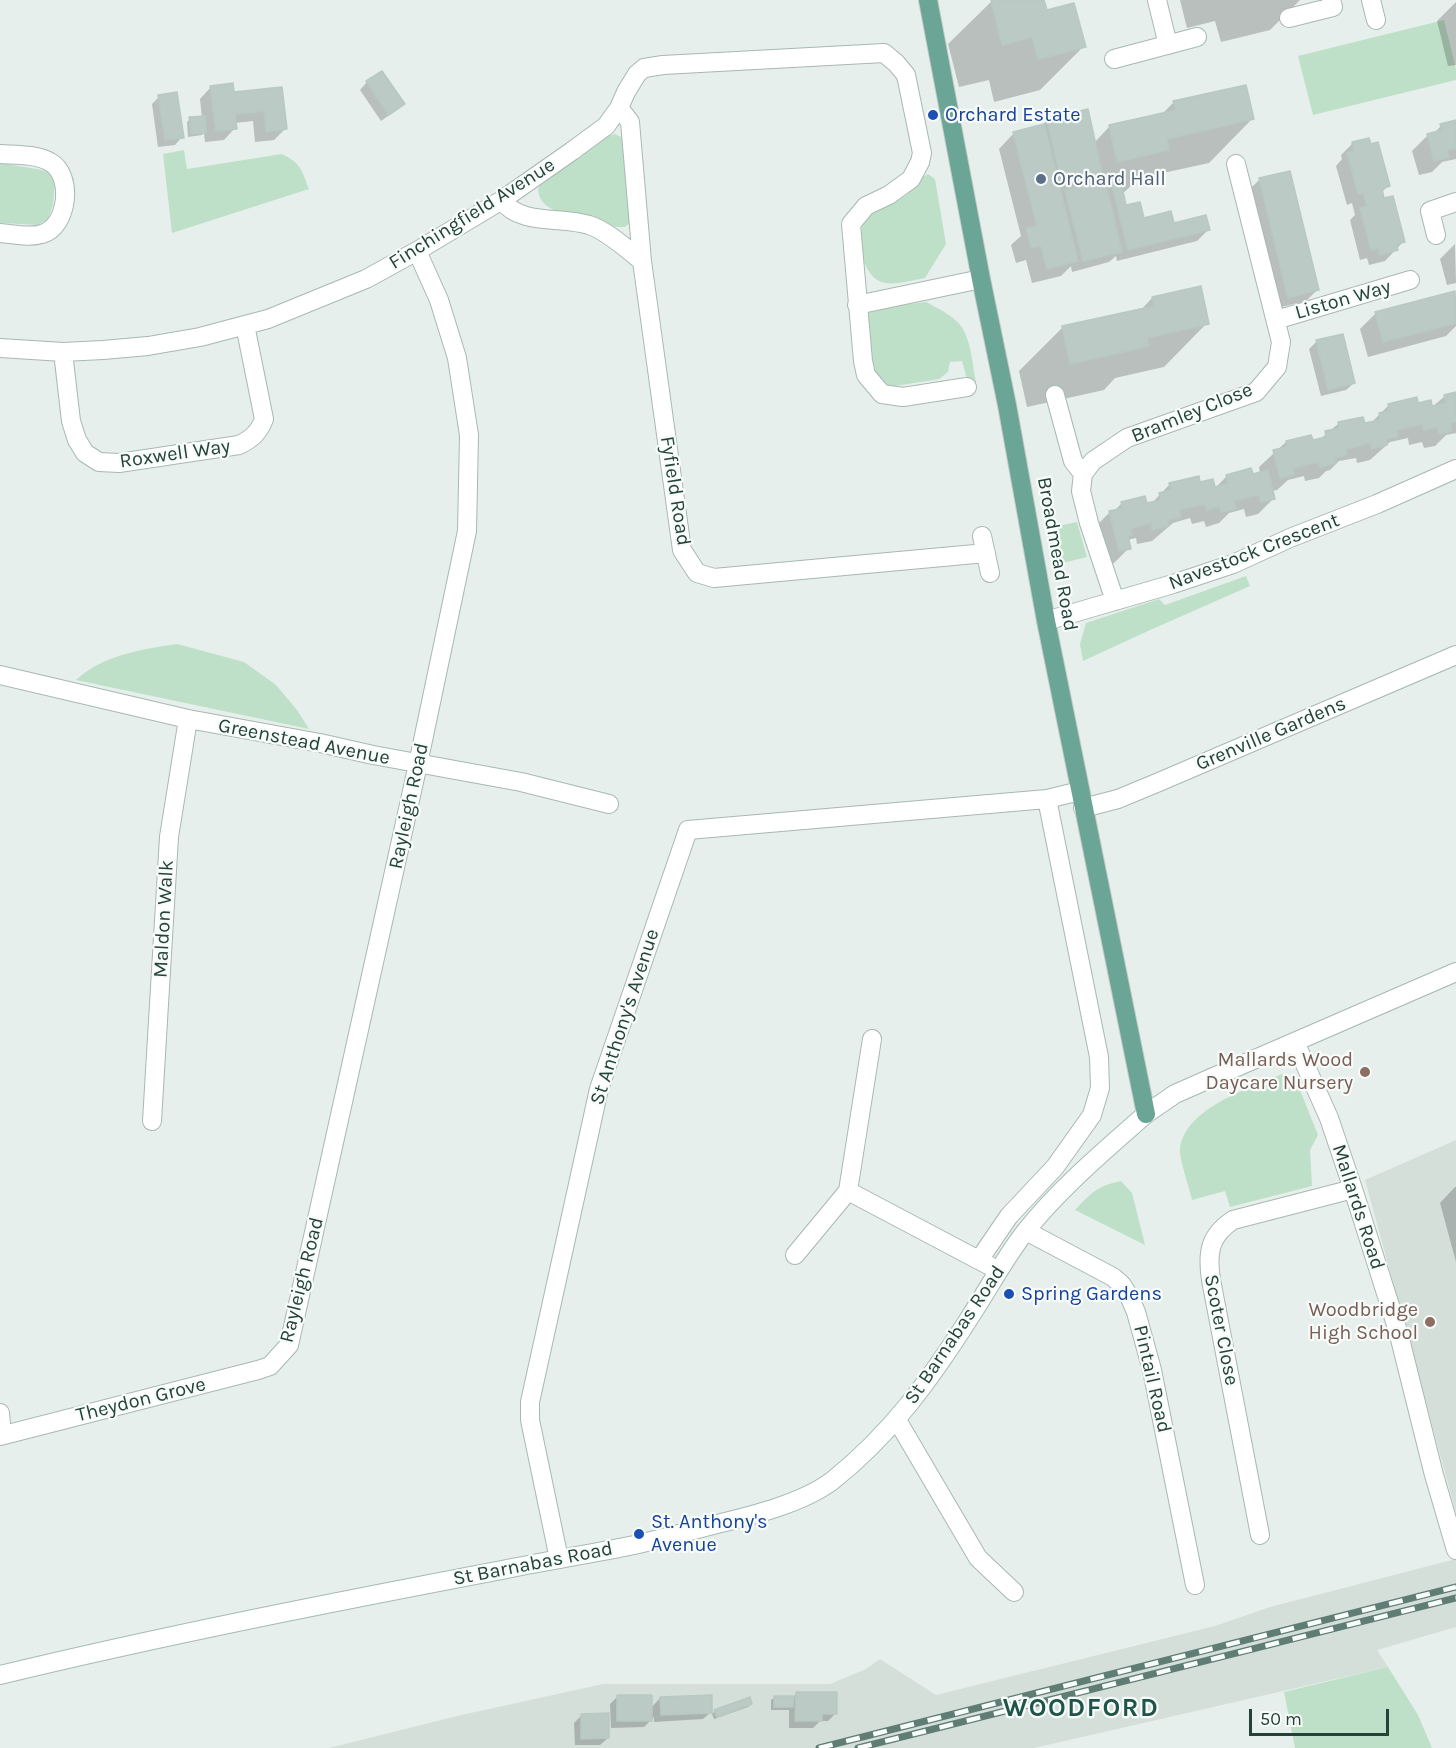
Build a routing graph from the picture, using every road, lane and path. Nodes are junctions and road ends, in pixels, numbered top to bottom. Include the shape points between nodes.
1 (928, 0) edge
2 (1157, 0) edge
3 (1331, 0) edge
4 (1371, 0) edge
5 (1289, 18) dead end
6 (1376, 20) dead end
7 (1197, 37) dead end
8 (1168, 45) junction
9 (1114, 59) dead end
10 (620, 108) junction
11 (0, 154) edge
12 (1236, 164) dead end
13 (502, 200) junction
14 (1456, 202) edge
15 (0, 233) edge
16 (1436, 235) dead end
17 (417, 251) junction
18 (642, 261) junction
19 (981, 279) junction
20 (1410, 280) dead end
21 (857, 305) junction
22 (1276, 320) junction
23 (245, 325) junction
24 (0, 348) edge
25 (63, 352) junction
26 (967, 387) dead end
27 (1055, 394) dead end
28 (1456, 469) edge
29 (1083, 474) junction
30 (990, 573) dead end
31 (1115, 601) junction
32 (1046, 621) junction
33 (1456, 655) edge
34 (0, 675) edge
35 (188, 719) junction
36 (418, 764) junction
37 (1047, 799) junction
38 (1082, 800) junction
39 (609, 804) dead end
40 (1456, 972) edge
41 (872, 1039) dead end
42 (1295, 1042) junction
43 (1146, 1114) junction
44 (152, 1121) dead end
45 (1353, 1189) junction
46 (848, 1191) junction
47 (1026, 1231) junction
48 (795, 1255) dead end
49 (979, 1260) junction
50 (998, 1270) junction
51 (278, 1358) joint
52 (0, 1413) edge
53 (897, 1420) junction
54 (1, 1436) edge
55 (1260, 1535) dead end
56 (1456, 1550) edge
57 (559, 1559) junction
58 (1195, 1584) dead end
59 (1014, 1592) dead end
60 (0, 1675) edge

1 - 19 main road, Broadmead Road
2 - 8 street
3 - 5 street via 1333,8
4 - 6 street
7 - 8 street
8 - 9 street
10 - 13 street, Finchingfield Avenue via 606,126
10 - 18 street, Fyfield Road via 630,122
10 - 21 street, Finchingfield Avenue via 626,92 644,68 884,53 906,75 922,153 911,179 866,206 851,224
11 - 15 street via 51,162 60,170 65,191 62,216 52,229 35,236
12 - 22 street, Bramley Close
13 - 17 street, Finchingfield Avenue
13 - 18 street via 522,215 589,225
14 - 16 street via 1431,211
17 - 23 street, Finchingfield Avenue via 366,279
17 - 36 street, Rayleigh Road via 439,300 457,358 469,435 467,531
18 - 30 street, Fyfield Road via 682,550 697,573 714,578 984,544
19 - 21 street
19 - 32 main road, Broadmead Road
20 - 22 street, Liston Way
21 - 26 street via 866,375 882,394 903,398
22 - 29 street, Bramley Close via 1281,342 1276,367 1256,392 1127,438 1093,460
23 - 25 street, Finchingfield Avenue via 148,346
23 - 25 street, Roxwell Way via 264,419 259,432 239,446 119,463 99,462 85,453 77,440
24 - 25 street, Finchingfield Avenue
27 - 29 street via 1073,461
28 - 31 street, Navestock Crescent via 1233,564
29 - 31 street via 1081,491 1089,523
31 - 32 street, Navestock Crescent
32 - 38 main road, Broadmead Road
33 - 38 street, Grenville Gardens via 1118,800
34 - 35 street, Greenstead Avenue
35 - 36 street, Greenstead Avenue
35 - 44 street, Maldon Walk via 169,837
36 - 39 street, Greenstead Avenue via 521,782
36 - 51 street, Rayleigh Road via 294,1328 289,1345
37 - 38 street, St Anthony's Avenue
37 - 49 street via 1098,1058 1100,1088 1092,1115 1055,1167 1009,1216
37 - 57 street, St Anthony's Avenue via 688,830 599,1089 530,1402 530,1420
38 - 43 main road, Broadmead Road
40 - 42 street, St Barnabas Road
41 - 46 street
42 - 43 street, St Barnabas Road via 1175,1094
42 - 45 street, Mallards Road via 1329,1118
43 - 47 street, St Barnabas Road via 1096,1158
45 - 55 street, Scoter Close via 1233,1220 1222,1227 1210,1248 1208,1264
45 - 56 street, Mallards Road via 1398,1331
46 - 48 street
46 - 49 street
47 - 50 street, St Barnabas Road
47 - 58 street, Pintail Road via 1113,1277 1129,1296 1156,1387
49 - 50 street
50 - 53 street, St Barnabas Road via 932,1375
51 - 54 street, Theydon Grove via 258,1370
52 - 54 street
53 - 57 street, St Barnabas Road via 829,1483 802,1498 741,1518
53 - 59 street via 978,1558
57 - 60 street, St Barnabas Road via 272,1614

